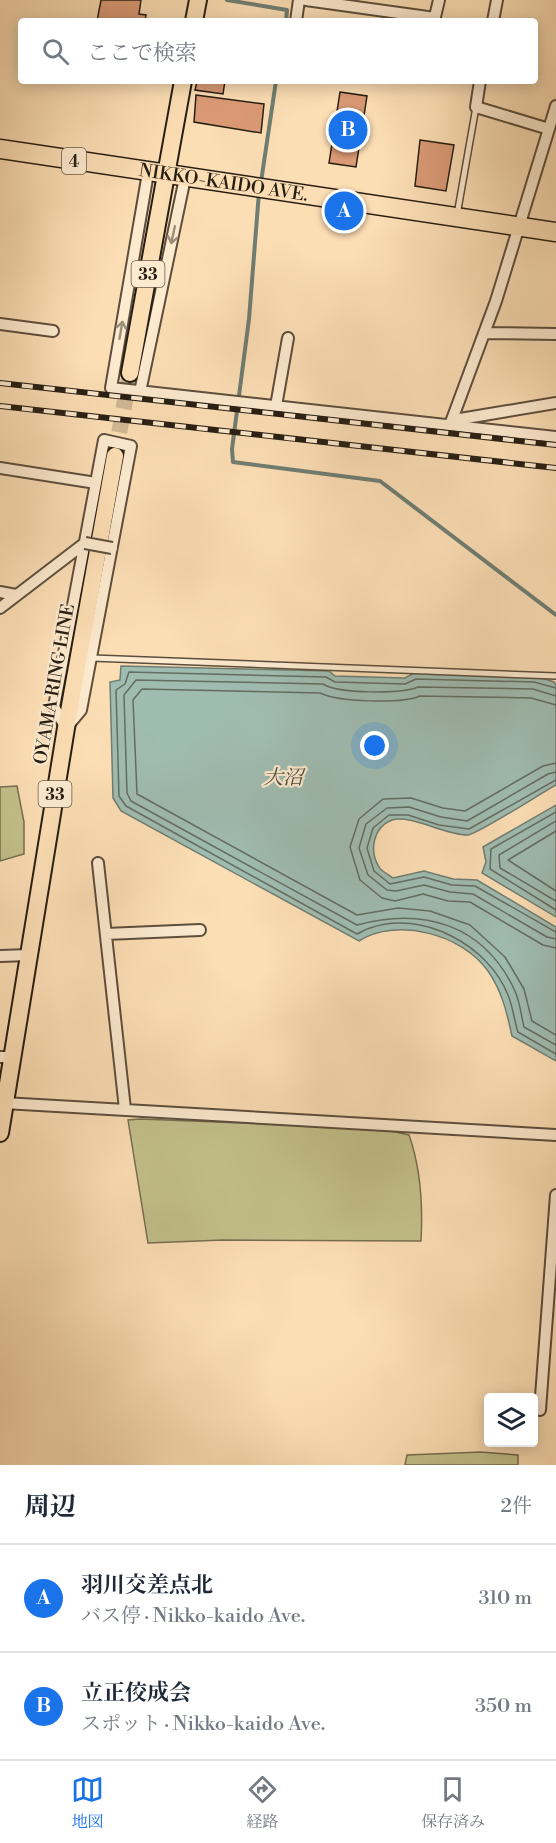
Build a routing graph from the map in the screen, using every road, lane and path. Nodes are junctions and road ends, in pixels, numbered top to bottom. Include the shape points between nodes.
1 (198, 0) edge
2 (299, 0) edge
3 (306, 0) edge
4 (439, 0) edge
5 (497, 0) edge
6 (195, 18) edge
7 (296, 18) edge
8 (428, 18) edge
9 (435, 18) edge
10 (494, 18) edge
11 (182, 84) edge
12 (480, 84) edge
13 (556, 106) edge
14 (476, 107) junction
15 (549, 129) junction
16 (0, 149) edge
17 (157, 174) junction
18 (185, 178) junction
19 (456, 216) junction
20 (519, 226) junction
21 (556, 231) edge
22 (0, 324) edge
23 (53, 331) dead end
24 (484, 333) junction
25 (556, 334) edge
26 (288, 338) dead end
27 (130, 373) tunnel mouth
28 (140, 392) junction
29 (556, 403) edge
30 (276, 405) junction
31 (450, 425) junction
32 (556, 437) edge
33 (115, 456) tunnel mouth
34 (0, 468) edge
35 (96, 483) junction
36 (85, 543) junction
37 (112, 548) junction
38 (0, 592) edge
39 (16, 595) junction
40 (0, 608) edge
41 (92, 658) junction
42 (556, 676) edge
43 (66, 728) junction
44 (98, 863) dead end
45 (200, 930) dead end
46 (106, 934) junction
47 (28, 955) junction
48 (0, 956) edge
49 (6, 1057) edge
50 (4, 1103) junction
51 (125, 1109) junction
52 (0, 1133) edge
53 (556, 1135) edge
54 (556, 1195) edge
55 (540, 1410) dead end

1 - 6 main road
2 - 7 street
3 - 8 street
4 - 9 street
5 - 10 street
11 - 17 main road, 33
12 - 14 street
13 - 15 street
14 - 15 street
14 - 19 lane
15 - 20 street
16 - 17 highway, NIKKO-KAIDO AVE. / 4
17 - 18 highway, NIKKO-KAIDO AVE. / 4
17 - 27 main road, 33
28 -> 17 street via 111,388
18 - 19 highway, NIKKO-KAIDO AVE. / 4
18 -> 28 street
19 - 20 highway, NIKKO-KAIDO AVE. / 4
20 - 21 highway, NIKKO-KAIDO AVE. / 4
20 - 24 street
22 - 23 street
24 - 25 street
24 - 31 street
26 - 30 street
28 - 30 street
29 - 31 street via 460,419
30 - 31 street
31 - 32 street
33 - 43 main road, OYAMA RING LINE / 33
34 - 35 street
35 - 36 street
35 - 37 street via 104,440 131,446
36 - 37 street, bridge
36 - 39 street
36 - 43 street via 54,707
37 - 41 street
38 - 39 street
39 - 40 street
41 - 42 lane
41 - 43 street via 81,710
43 - 47 main road, OYAMA RING LINE / 33
44 - 46 street
45 - 46 street
46 - 51 street
47 - 48 street
47 - 49 main road, OYAMA RING LINE / 33
49 - 50 main road, OYAMA RING LINE / 33
50 - 51 street
50 - 52 main road, OYAMA RING LINE / 33
51 - 53 street
54 - 55 street

